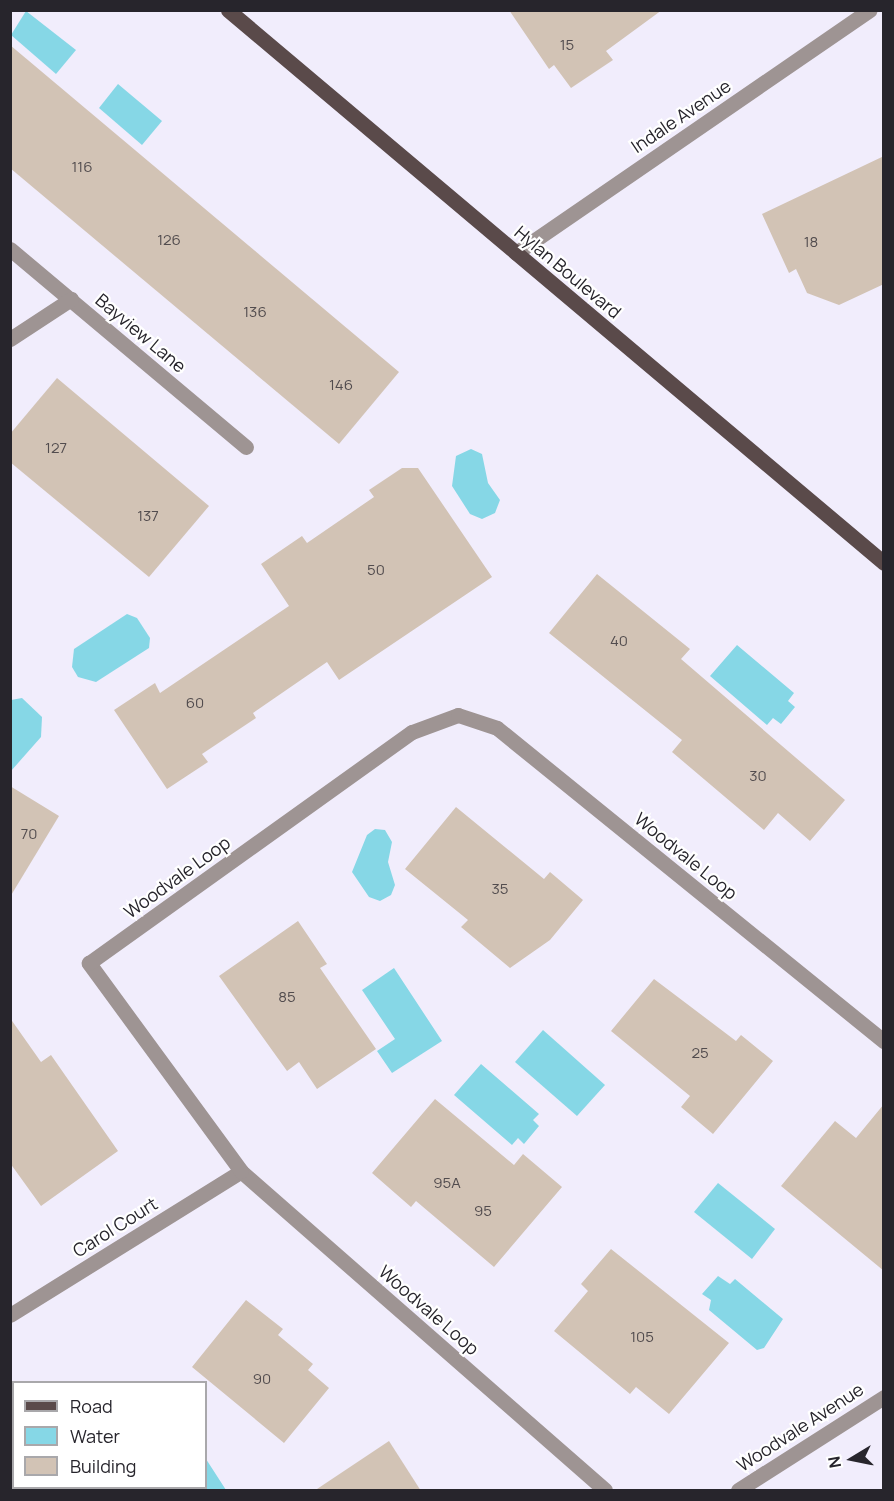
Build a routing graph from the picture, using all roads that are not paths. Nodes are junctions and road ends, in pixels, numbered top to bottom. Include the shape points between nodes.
1 (228, 10) edge
2 (869, 10) edge
3 (10, 249) edge
4 (516, 253) junction
5 (71, 299) junction
6 (10, 339) edge
7 (246, 447) dead end
8 (884, 563) edge
9 (884, 1041) edge
10 (241, 1171) junction
11 (10, 1316) edge
12 (884, 1397) edge
13 (605, 1491) edge
14 (738, 1491) edge

1 - 4 main road, Hylan Boulevard
2 - 4 street, Indale Avenue
3 - 5 street, Bayview Lane
4 - 8 main road, Hylan Boulevard
5 - 6 street
5 - 7 street, Bayview Lane
9 - 10 street, Woodvale Loop via 497,728 458,715 412,732 89,963
10 - 11 street, Carol Court
10 - 13 street, Woodvale Loop
12 - 14 street, Woodvale Avenue

